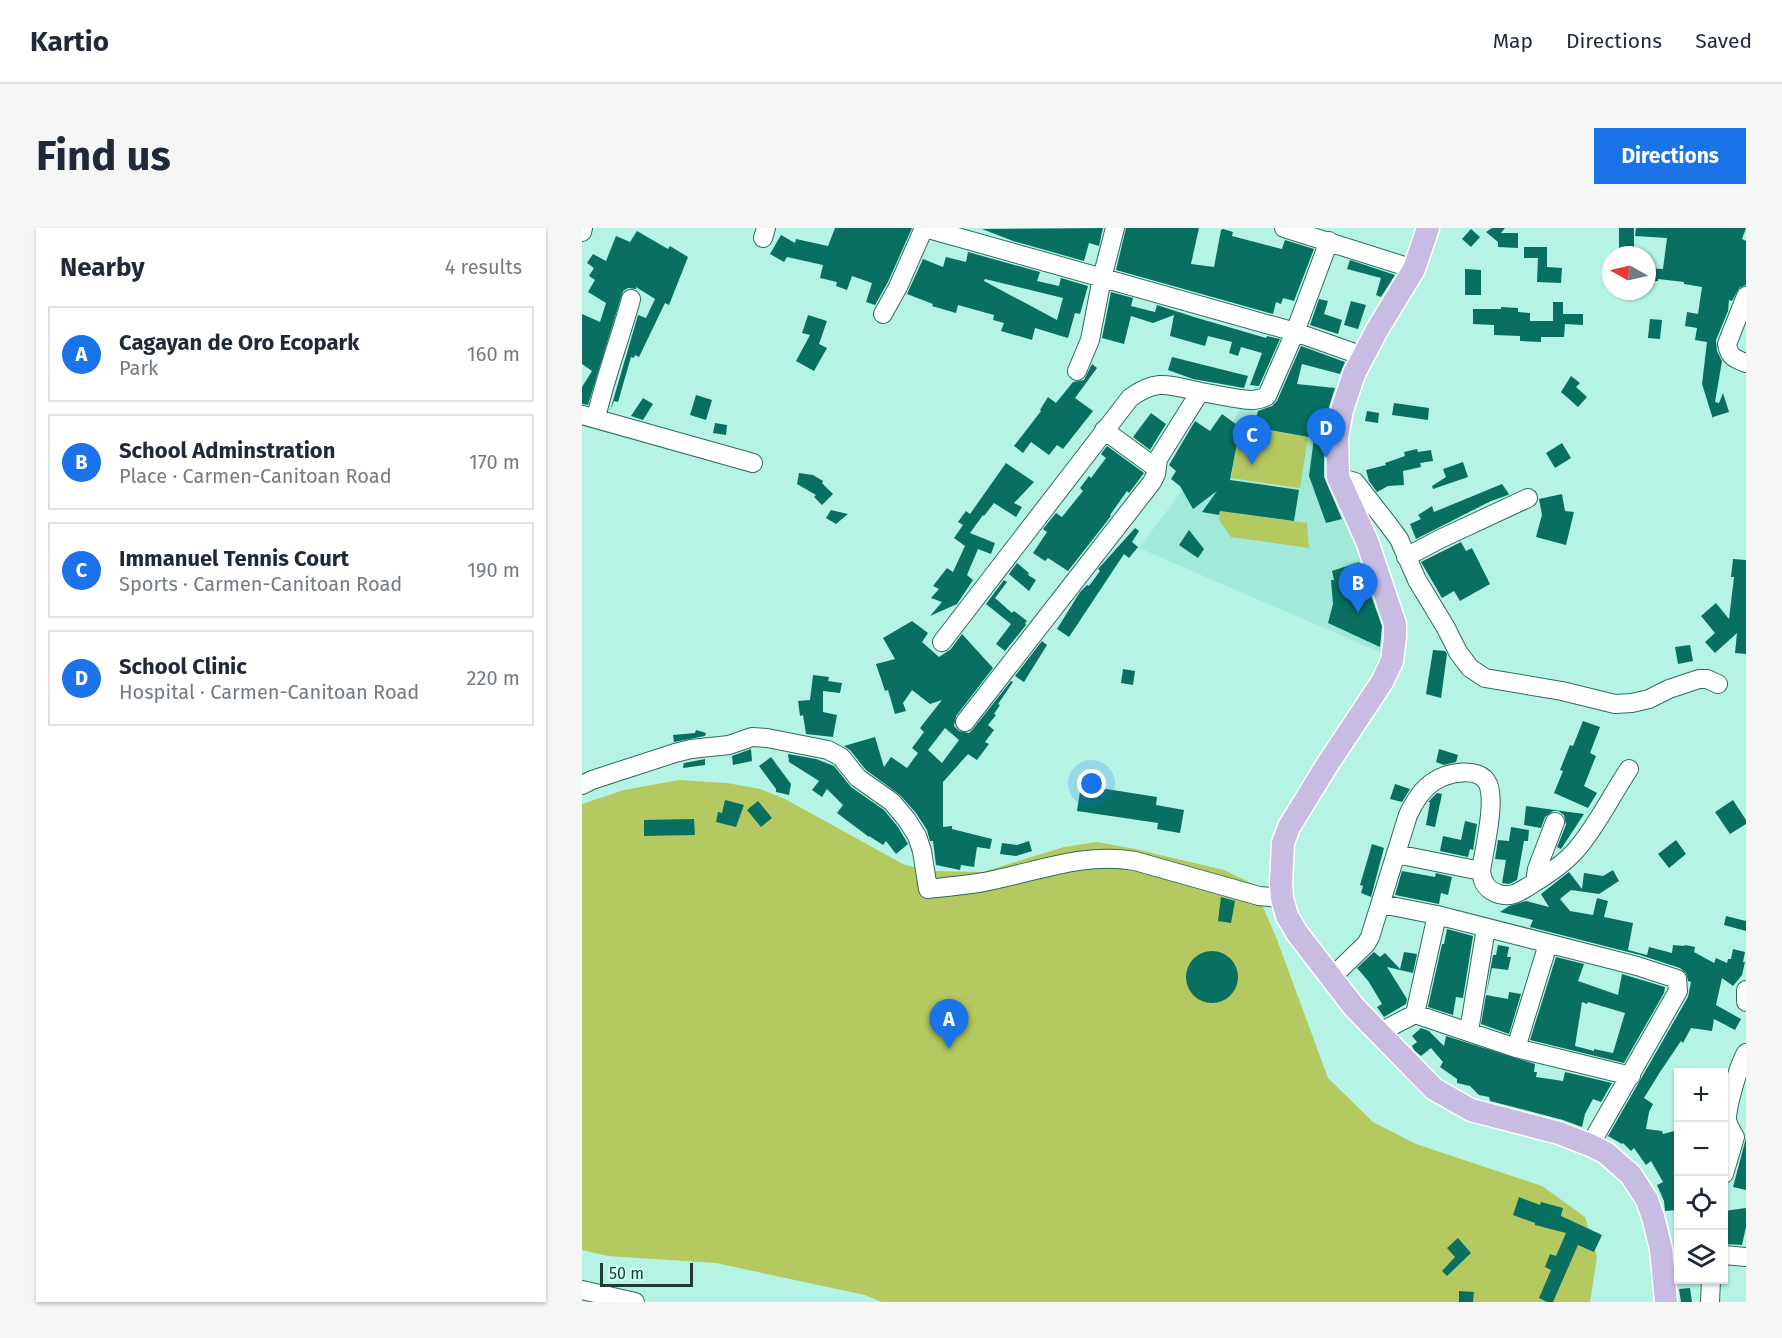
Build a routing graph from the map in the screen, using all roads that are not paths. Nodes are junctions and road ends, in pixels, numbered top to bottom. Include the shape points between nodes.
1 (924, 228) edge
2 (1115, 228) edge
3 (1284, 228) edge
4 (1428, 228) edge
5 (1329, 242) junction
6 (1414, 269) junction
7 (1102, 278) junction
8 (1746, 296) edge
9 (631, 299) dead end
10 (883, 314) dead end
11 (1295, 332) junction
12 (1363, 356) junction
13 (1746, 363) edge
14 (1077, 371) dead end
15 (1200, 392) junction
16 (589, 416) edge
17 (1104, 430) junction
18 (753, 463) dead end
19 (1156, 468) junction
20 (1338, 477) junction
21 (1528, 498) dead end
22 (1406, 557) junction
23 (942, 642) dead end
24 (1718, 684) dead end
25 (965, 722) dead end
26 (1629, 769) dead end
27 (582, 785) edge
28 (1555, 822) dead end
29 (1396, 854) junction
30 (1481, 871) junction
31 (1535, 882) junction
32 (1282, 898) junction
33 (1381, 904) junction
34 (1437, 915) junction
35 (1486, 928) junction
36 (1548, 944) junction
37 (1332, 977) junction
38 (1746, 990) edge
39 (1746, 1002) edge
40 (1415, 1014) junction
41 (1468, 1031) junction
42 (1378, 1033) junction
43 (1516, 1048) junction
44 (1746, 1053) edge
45 (1631, 1076) junction
46 (1728, 1122) edge
47 (1728, 1125) edge
48 (1590, 1144) junction
49 (1728, 1159) edge
50 (1728, 1255) edge
51 (1746, 1257) edge
52 (1712, 1284) edge
53 (582, 1290) edge
54 (635, 1302) edge
55 (1666, 1302) edge
56 (1710, 1302) edge

1 - 7 street
1 - 10 street
2 - 7 street
3 - 5 street
4 - 6 main road
5 - 6 street
5 - 11 street
6 - 12 main road
7 - 11 street
7 - 14 street via 1090,340
8 - 13 street via 1727,344 1733,358
9 - 16 street via 601,395
11 - 12 street
11 - 15 street via 1267,396 1250,400
12 - 20 main road via 1341,410 1336,448
15 - 17 street via 1170,384 1149,386 1130,398
15 - 19 street
16 - 18 street
17 - 19 street
17 - 23 street
19 - 25 street via 1152,483
20 - 22 street via 1359,487 1399,539
20 - 32 main road via 1376,563 1395,624 1394,650 1382,682 1289,827 1281,857
21 - 22 street
22 - 24 street via 1458,652 1470,668 1485,678 1615,704 1650,699 1699,680
26 - 31 street via 1574,853
27 - 32 street via 675,753 729,745 752,737 767,738 828,750 892,802 917,836 928,889 982,882 1079,860 1117,858 1259,896
28 - 31 street
29 - 30 street
29 - 30 street via 1408,814 1421,792 1448,775 1470,772 1488,783 1490,805
29 - 33 street
30 - 31 street via 1485,886 1503,896 1518,893
32 - 37 main road via 1297,933
33 - 34 street
33 - 37 street via 1366,944
34 - 35 street
34 - 40 street
35 - 36 street
35 - 41 street
36 - 43 street
36 - 45 street via 1677,979 1678,991
37 - 42 main road
38 - 39 street
40 - 41 street
40 - 42 street
41 - 43 street
42 - 48 main road via 1434,1089 1450,1099 1472,1110
43 - 45 street
44 - 46 street
45 - 48 street
47 - 49 street via 1734,1137
48 - 55 main road via 1631,1175 1647,1200 1661,1249
50 - 51 street
52 - 56 street
53 - 54 street

